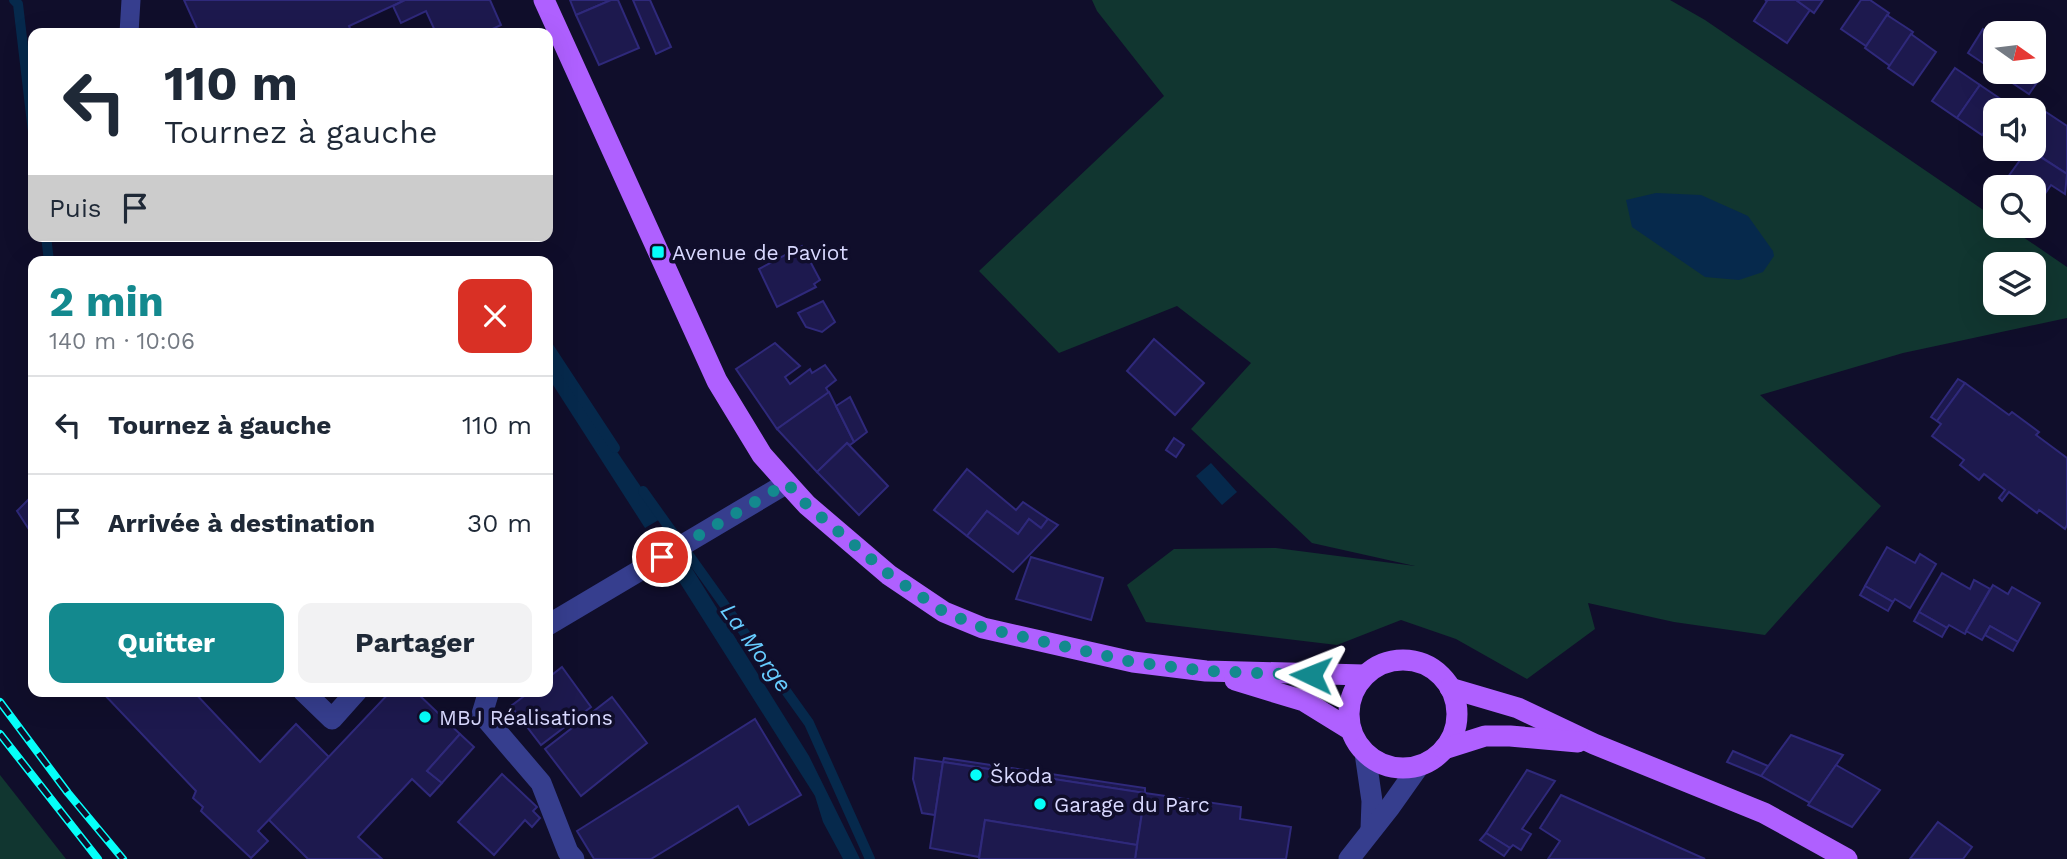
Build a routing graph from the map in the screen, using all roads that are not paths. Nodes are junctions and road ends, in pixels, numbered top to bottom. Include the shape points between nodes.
1 (131, 0) edge
2 (544, 0) edge
3 (129, 28) edge
4 (787, 483) junction
5 (553, 622) edge
6 (1206, 671) junction
7 (1364, 676) junction
8 (1450, 688) junction
9 (309, 697) edge
10 (352, 697) edge
11 (487, 697) edge
12 (1351, 730) junction
13 (1594, 744) junction
14 (1444, 749) junction
15 (1365, 753) junction
16 (1419, 766) junction
17 (1371, 829) junction
18 (567, 857) edge
19 (1349, 859) edge
20 (1847, 859) edge

1 - 3 lane
2 - 4 main road via 717,381 762,454
4 - 5 street
4 - 6 main road via 890,575 944,612 984,628 1133,662
6 - 7 main road
6 - 12 main road via 1304,701
7 - 8 main road via 1389,661 1418,661 1442,676
7 - 12 main road via 1353,692
8 - 13 main road via 1518,708
8 - 14 main road via 1457,719
9 - 10 street via 332,719
11 - 18 street via 482,714 541,783
12 - 15 main road
13 - 14 main road via 1485,736
13 - 20 main road via 1764,813
14 - 16 main road
15 - 16 main road via 1399,768
15 - 17 street
16 - 17 street
17 - 19 street

